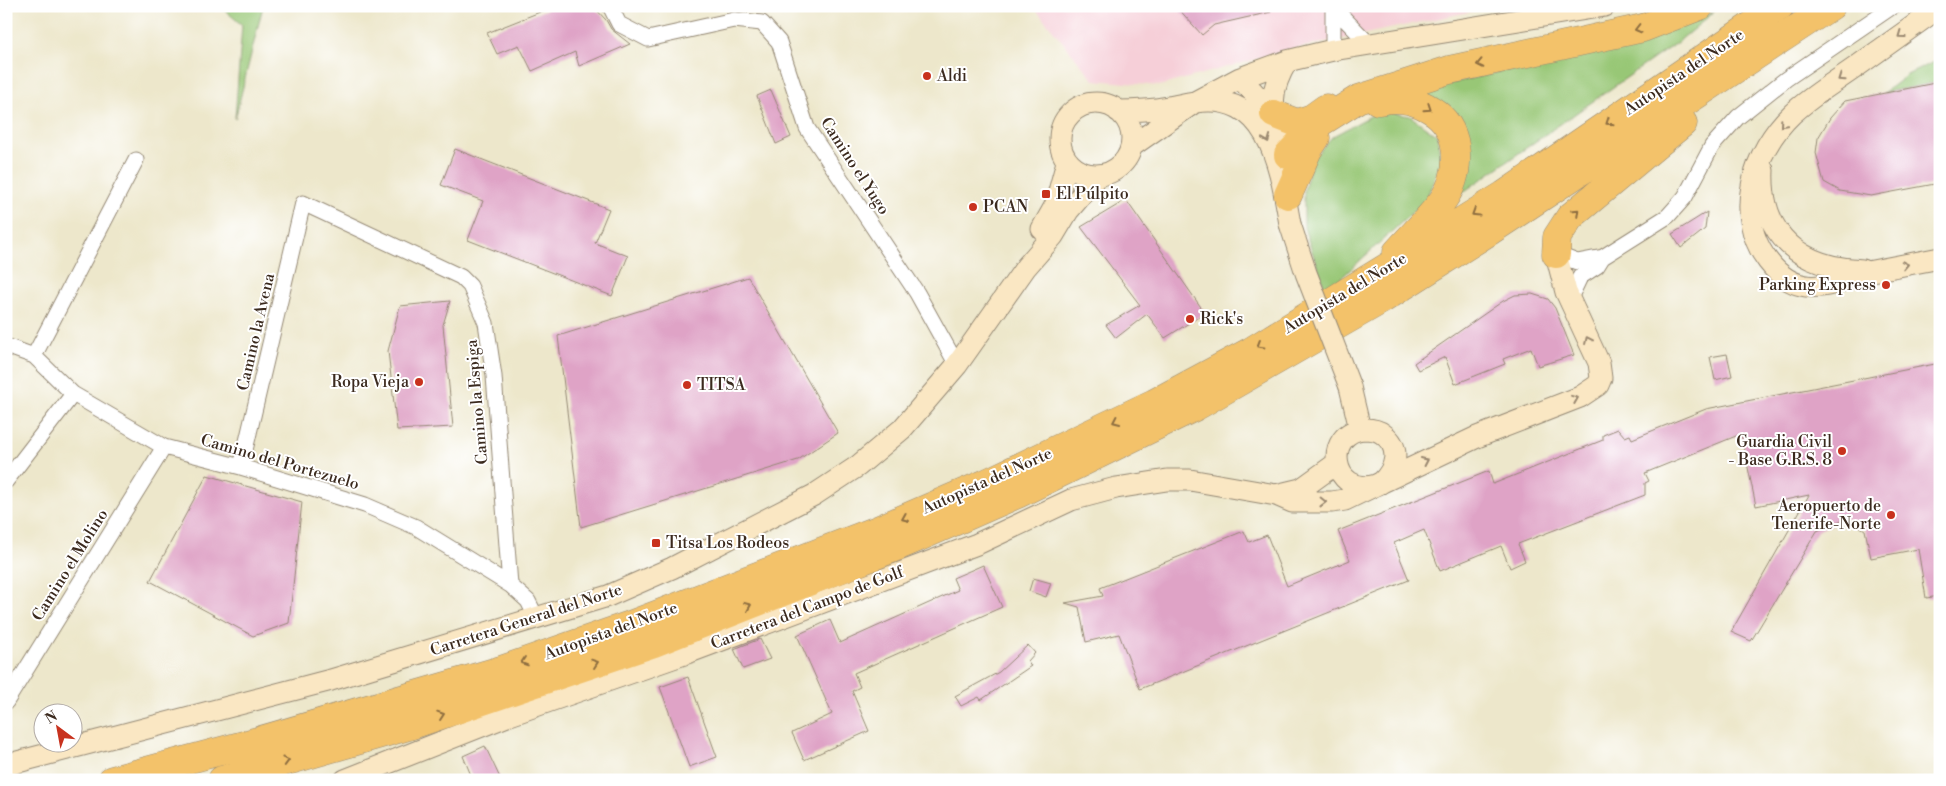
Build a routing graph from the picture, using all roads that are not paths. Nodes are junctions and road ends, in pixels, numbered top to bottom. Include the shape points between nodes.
1 (610, 6) edge
2 (1605, 6) edge
3 (1700, 6) edge
4 (1780, 6) edge
5 (1831, 6) edge
6 (1893, 6) edge
7 (1333, 7) edge
8 (1940, 7) edge
9 (1779, 43) junction
10 (1369, 44) junction
11 (1333, 50) junction
12 (1287, 61) junction
13 (1449, 70) junction
14 (1240, 78) junction
15 (1195, 102) junction
16 (1118, 111) junction
17 (1274, 114) junction
18 (1769, 144) junction
19 (1132, 146) junction
20 (136, 160) dead end
21 (1067, 162) junction
22 (1098, 176) junction
23 (1287, 192) junction
24 (303, 203) joint
25 (1556, 254) junction
26 (1603, 257) junction
27 (1940, 258) edge
28 (1026, 267) junction
29 (1874, 271) junction
30 (1377, 275) junction
31 (1570, 300) junction
32 (6, 346) edge
33 (34, 356) junction
34 (957, 365) junction
35 (73, 394) junction
36 (1360, 429) junction
37 (164, 447) junction
38 (1337, 463) junction
39 (242, 468) junction
40 (6, 481) edge
41 (1378, 484) junction
42 (1276, 495) junction
43 (510, 586) junction
44 (537, 619) junction
45 (6, 702) edge
46 (6, 765) edge
47 (112, 780) edge
48 (222, 780) edge
49 (345, 780) edge

1 - 34 street, Camino el Yugo via 620,24 648,40 734,20 762,23 779,42 807,128 917,293
2 - 10 main road
3 -> 13 highway via 1642,28
4 -> 30 highway, Autopista del Norte via 1504,194
5 - 9 highway, Autopista del Norte
6 - 26 street via 1756,101 1712,146 1677,208
7 - 10 street
7 - 11 street
8 -> 18 main road via 1792,114
25 -> 9 highway via 1557,237 1582,206 1742,79
48 -> 9 highway, Autopista del Norte via 412,725 654,643 899,546 1018,494 1195,407 1384,299 1625,144 1734,68
10 - 11 main road
11 - 12 main road
12 - 14 main road
12 - 17 main road via 1273,91
13 - 17 highway via 1428,69 1382,81 1297,124
13 - 23 highway via 1358,99 1318,124
14 - 15 main road
14 - 17 main road
15 - 16 main road
15 - 19 main road
15 -> 23 main road via 1227,103 1244,109 1262,129
16 - 19 main road via 1130,126
16 - 21 main road via 1096,103 1075,110 1062,126 1060,138 1061,151
17 - 23 main road
18 - 29 main road via 1762,188 1768,216 1784,239 1793,249 1819,263
18 - 29 main road via 1748,202 1752,231 1764,257 1790,283 1809,287 1840,282
19 - 22 main road via 1122,165
20 - 33 street
21 - 22 main road via 1076,170
21 - 28 main road, Carretera General del Norte via 1055,206
22 - 28 main road, Carretera General del Norte
23 -> 30 highway via 1317,138 1343,117 1370,103 1394,97 1423,104 1444,119 1454,140 1457,167 1444,199
23 - 36 main road, bridge via 1306,273 1350,387
24 - 39 street, Camino la Avena
24 - 43 street, Camino la Espiga via 461,277 470,286 486,323 494,376
25 - 26 street via 1577,262
25 - 31 main road, Carretera del Campo de Golf
26 - 31 street via 1597,266 1580,277
29 -> 27 main road
28 - 34 main road, Carretera General del Norte
30 -> 47 highway, Autopista del Norte via 1251,351 1154,403 986,483 877,530 627,626 501,670
41 -> 31 main road, Carretera del Campo de Golf via 1477,436 1580,397 1593,389 1601,378 1601,371
32 - 33 street, Camino del Portezuelo
33 - 35 street, Camino del Portezuelo
34 - 44 main road, Carretera General del Norte via 902,429 858,466 814,496 672,568 608,596
35 - 37 street, Camino del Portezuelo
35 - 40 street
36 - 38 main road via 1343,440
36 - 41 main road via 1379,431 1394,448 1392,470
37 - 39 street, Camino del Portezuelo
37 - 45 street, Camino el Molino
38 - 41 main road via 1348,481 1359,486
38 - 42 main road, Carretera del Campo de Golf via 1300,489
39 - 43 street, Camino del Portezuelo via 365,505 416,527
42 -> 41 main road, Carretera del Campo de Golf via 1292,502 1332,502 1345,500
42 - 49 main road, Carretera del Campo de Golf via 1190,480 1167,480 1116,488 1071,500 977,544 690,652 506,716
43 - 44 street, Camino del Portezuelo via 528,601
44 - 46 main road, Carretera General del Norte via 331,680

